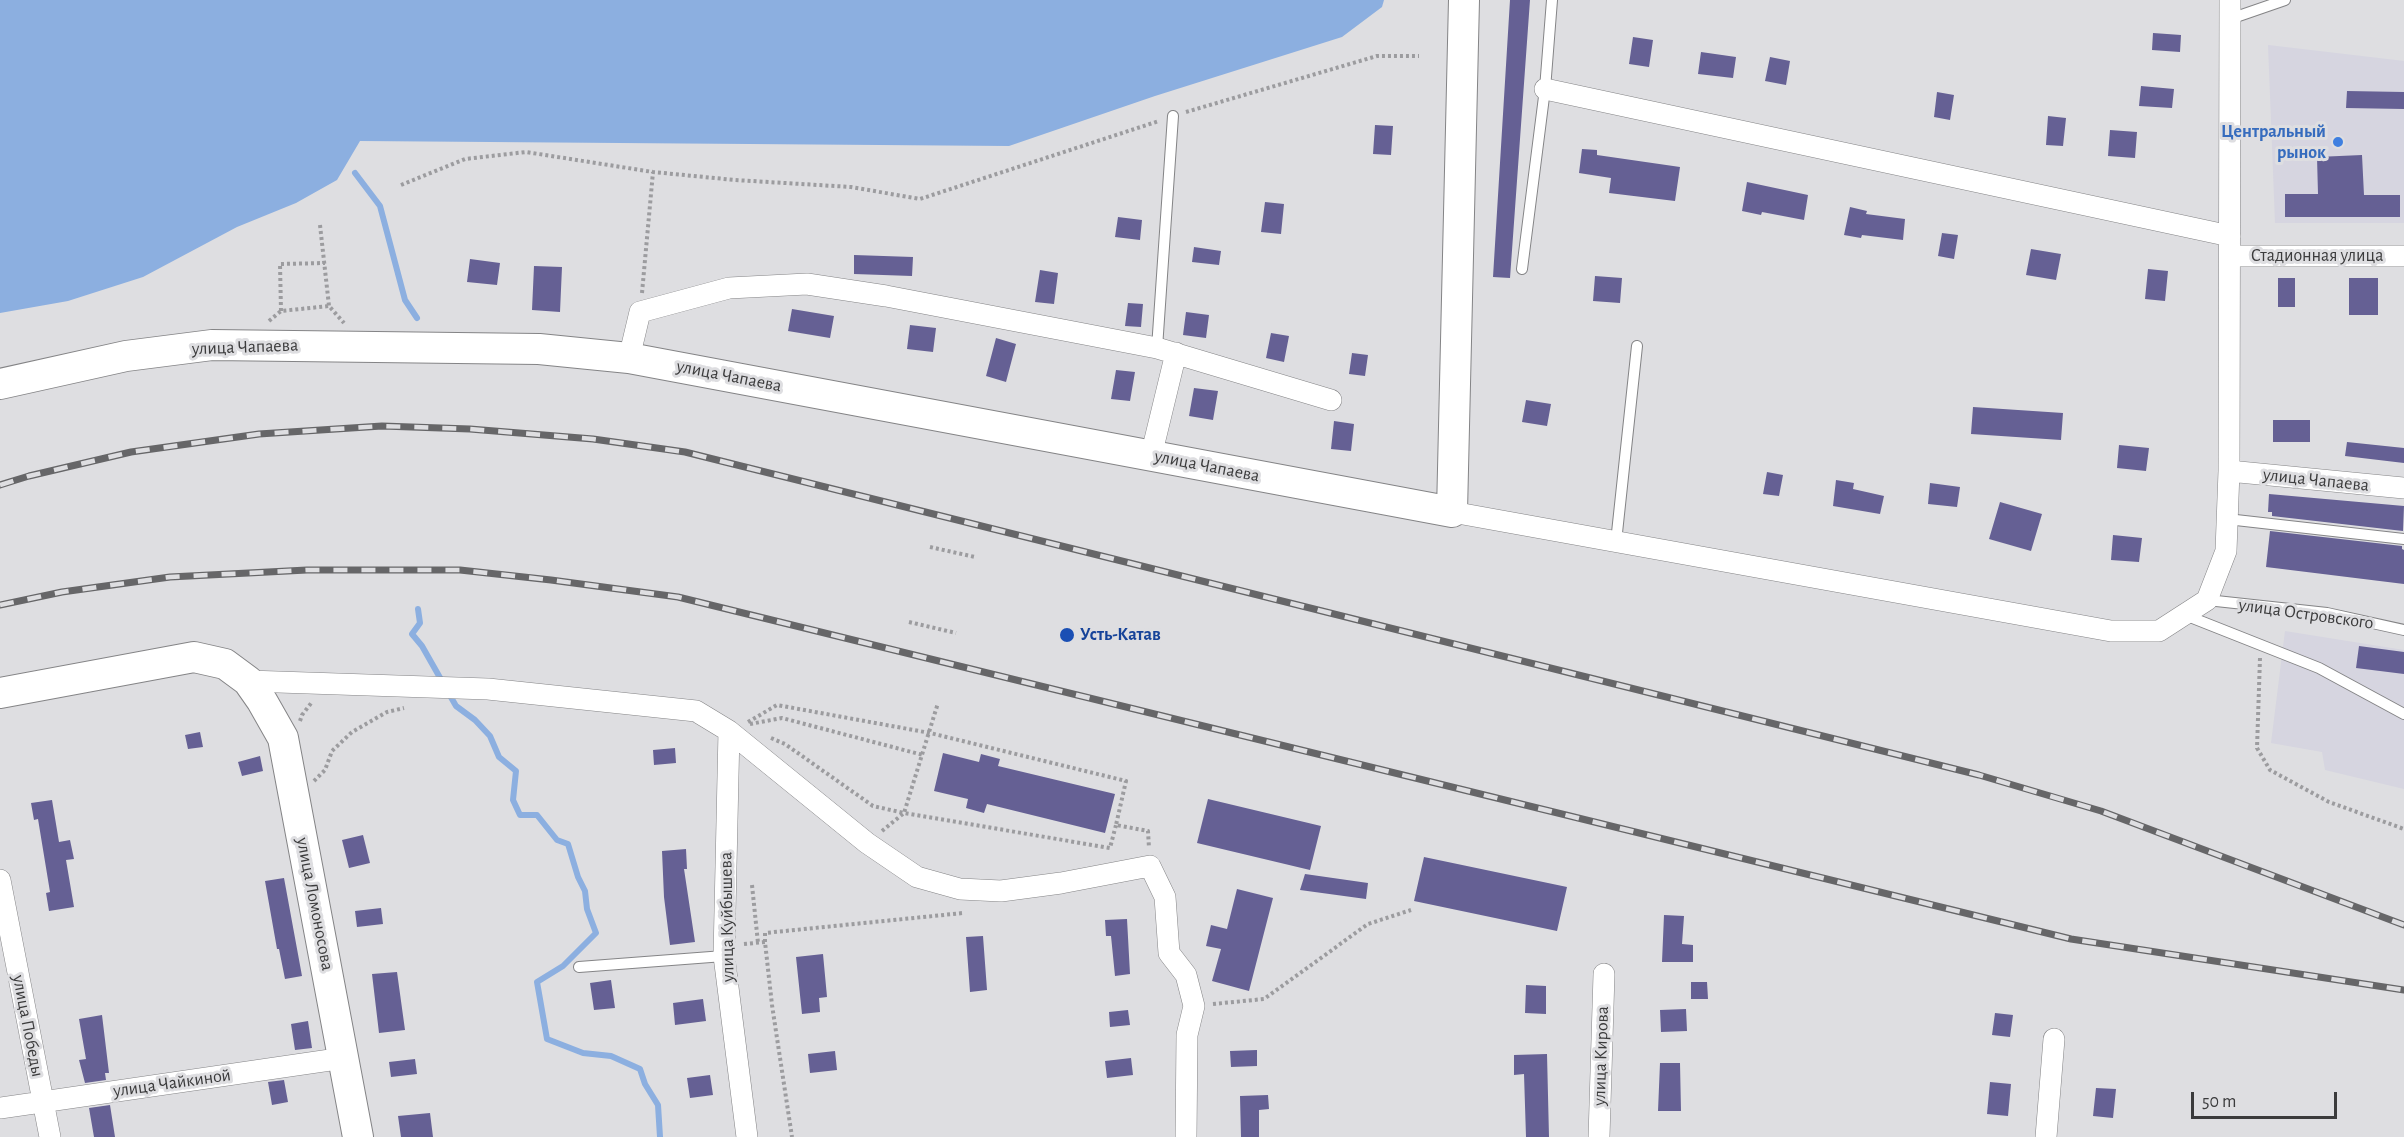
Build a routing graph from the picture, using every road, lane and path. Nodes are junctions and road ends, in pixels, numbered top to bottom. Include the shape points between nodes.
1 (1464, 0) edge
2 (1552, 0) edge
3 (2285, 0) edge
4 (2230, 10) edge
5 (1419, 56) dead end
6 (1545, 89) junction
7 (1173, 116) junction
8 (653, 172) junction
9 (401, 185) dead end
10 (320, 225) dead end
11 (2230, 246) junction
12 (2404, 256) edge
13 (324, 263) junction
14 (1522, 270) dead end
15 (329, 306) dead end
16 (281, 311) dead end
17 (640, 312) junction
18 (1637, 346) dead end
19 (1166, 351) junction
20 (629, 357) junction
21 (0, 384) edge
22 (1331, 400) dead end
23 (1151, 456) junction
24 (2229, 471) junction
25 (2404, 488) edge
26 (1452, 512) junction
27 (2227, 519) junction
28 (2404, 539) edge
29 (1616, 542) junction
30 (930, 547) dead end
31 (975, 556) dead end
32 (2207, 600) junction
33 (2184, 615) junction
34 (909, 622) dead end
35 (2404, 630) edge
36 (956, 633) dead end
37 (2261, 645) junction
38 (248, 681) junction
39 (0, 693) edge
40 (314, 700) dead end
41 (938, 703) dead end
42 (410, 706) dead end
43 (2404, 714) edge
44 (299, 724) dead end
45 (735, 729) junction
46 (752, 731) dead end
47 (930, 733) junction
48 (763, 735) dead end
49 (923, 755) junction
50 (307, 777) dead end
51 (904, 813) junction
52 (1116, 825) junction
53 (2404, 829) edge
54 (1148, 831) dead end
55 (867, 843) junction
56 (0, 880) edge
57 (752, 885) dead end
58 (1411, 910) dead end
59 (963, 913) dead end
60 (765, 942) junction
61 (758, 943) junction
62 (724, 951) junction
63 (579, 967) dead end
64 (1604, 974) dead end
65 (1194, 1006) junction
66 (2054, 1039) dead end
67 (344, 1058) junction
68 (42, 1101) junction
69 (0, 1108) edge
70 (50, 1137) edge
71 (358, 1137) edge
72 (747, 1137) edge
73 (792, 1137) edge
74 (1186, 1137) edge
75 (1599, 1137) edge
76 (2046, 1137) edge

1 - 26 main road
2 - 6 lane
3 - 4 lane
4 - 11 street
5 - 7 path via 1377,56
6 - 11 street, Стадионная улица
6 - 14 lane
7 - 8 path via 920,199 851,187
7 - 19 lane
8 - 9 path via 526,152 465,159
8 - 17 path
10 - 13 path
11 - 12 street, Стадионная улица
11 - 24 street
13 - 15 path
13 - 16 path via 280,264
17 - 19 street via 729,288 807,284
17 - 20 street
18 - 29 lane
19 - 22 street
19 - 23 street
20 - 21 main road, улица Чапаева via 539,349 212,345 126,356
20 - 23 main road, улица Чапаева
23 - 26 main road, улица Чапаева
24 - 25 street, улица Чапаева
24 - 27 street
26 - 29 street
27 - 28 lane
27 - 32 street via 2226,551
29 - 33 street via 2111,631 2159,631
30 - 31 path
32 - 33 street
32 - 35 lane, улица Островского via 2327,613
33 - 37 lane
34 - 36 path
37 - 43 lane via 2319,668
37 - 53 path via 2257,748 2270,770 2329,802
38 - 39 main road via 225,664 194,657
38 - 45 street via 511,691 696,711
38 - 67 main road, улица Ломоносова via 283,738
40 - 44 path
41 - 47 path
42 - 50 path via 387,712 352,732 332,751 325,770 310,786
45 - 46 path
45 - 47 path via 777,705
45 - 49 path via 782,718
45 - 55 street
45 - 62 street, улица Куйбышева
47 - 49 path
47 - 52 path via 1126,781
48 - 51 path via 785,744 873,806
49 - 51 path
51 - 52 path via 1110,848
51 - 55 path
52 - 54 path
55 - 65 street via 917,877 960,889 1001,891 1051,885 1149,866 1165,897 1169,953 1186,975
56 - 68 street, улица Победы
57 - 61 path
58 - 65 path via 1368,924 1264,999
59 - 60 path via 765,933
60 - 61 path
60 - 73 path
61 - 62 path
62 - 63 lane
62 - 72 street, улица Куйбышева
64 - 75 street, улица Кирова
65 - 74 street via 1188,1035
66 - 76 street
67 - 68 street, улица Чайкиной
67 - 71 main road, улица Ломоносова
68 - 69 street, улица Чайкиной
68 - 70 street, улица Победы

